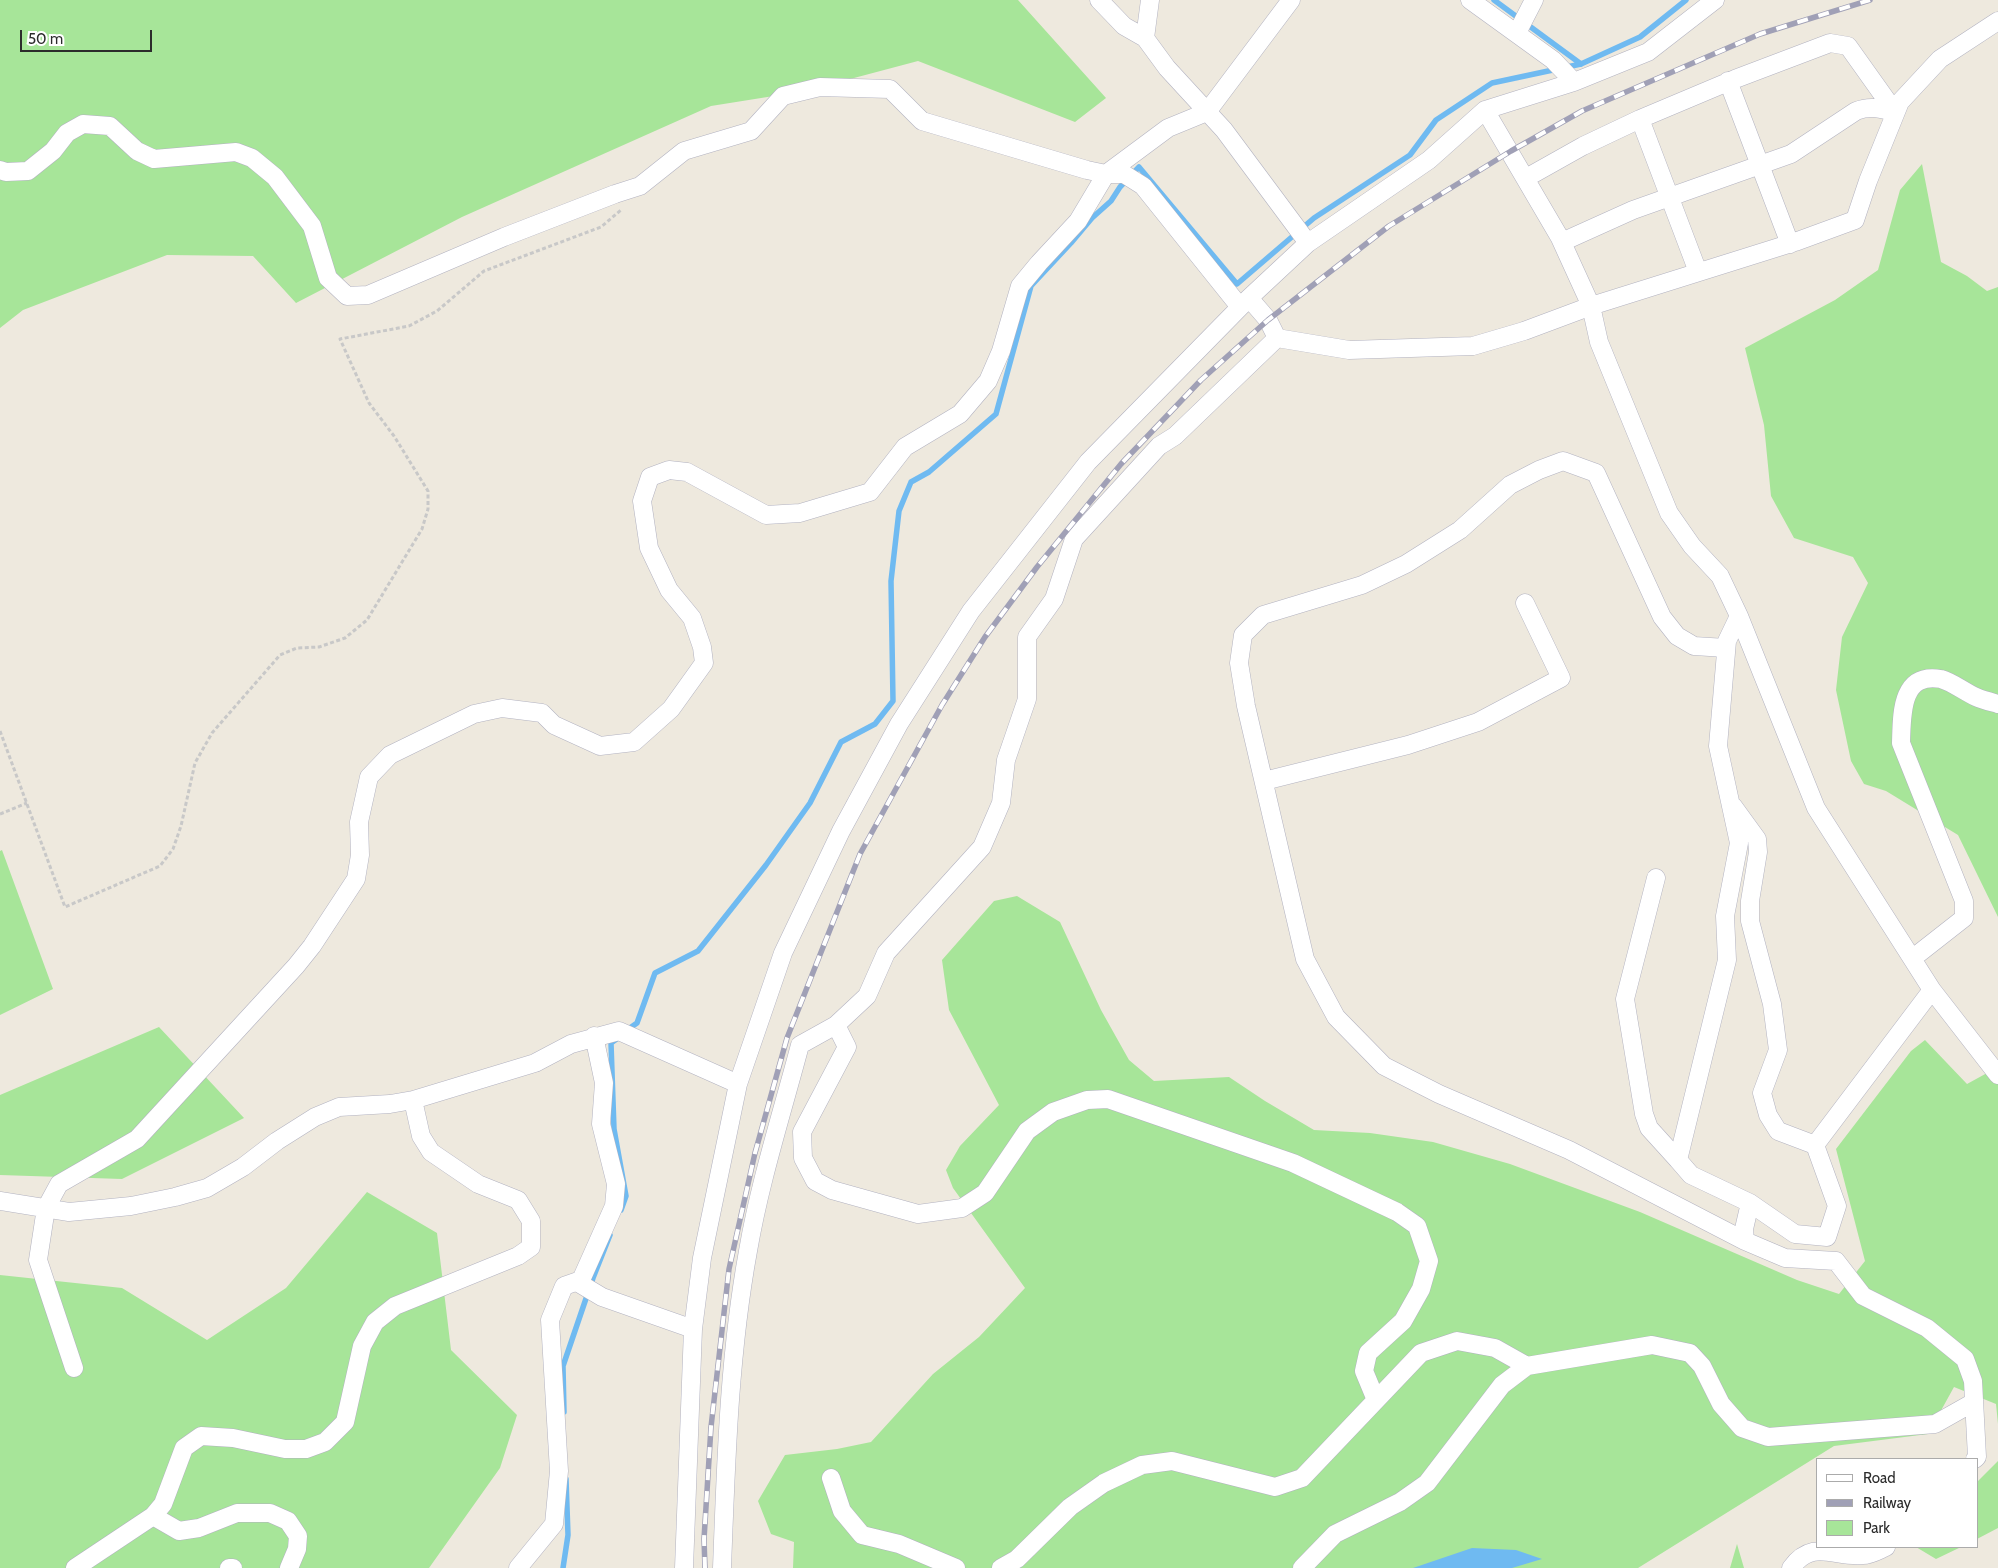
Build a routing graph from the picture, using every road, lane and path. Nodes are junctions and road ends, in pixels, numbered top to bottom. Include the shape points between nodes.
1 (1099, 0) edge
2 (1150, 0) edge
3 (1291, 0) edge
4 (1470, 0) edge
5 (1534, 0) edge
6 (1715, 0) edge
7 (1998, 21) edge
8 (1517, 33) junction
9 (1145, 38) junction
10 (1728, 81) junction
11 (1574, 82) junction
12 (1485, 110) junction
13 (1207, 112) junction
14 (1896, 112) junction
15 (1640, 119) junction
16 (1760, 166) junction
17 (0, 170) edge
18 (1106, 174) junction
19 (1526, 178) junction
20 (640, 186) junction
21 (1670, 197) junction
22 (1562, 242) junction
23 (1308, 243) junction
24 (1790, 244) junction
25 (1698, 272) junction
26 (1244, 302) junction
27 (1591, 306) junction
28 (1277, 338) junction
29 (1525, 603) dead end
30 (1739, 616) junction
31 (1726, 648) junction
32 (1998, 704) edge
33 (0, 730) edge
34 (1264, 780) junction
35 (1729, 801) junction
36 (27, 803) junction
37 (0, 814) edge
38 (1656, 878) dead end
39 (1913, 958) junction
40 (1932, 990) junction
41 (836, 1025) junction
42 (594, 1036) junction
43 (1998, 1075) edge
44 (738, 1084) junction
45 (413, 1100) junction
46 (1815, 1145) junction
47 (1678, 1160) junction
48 (0, 1201) edge
49 (1750, 1204) junction
50 (46, 1208) junction
51 (1745, 1241) junction
52 (577, 1282) junction
53 (693, 1329) junction
54 (1527, 1366) junction
55 (74, 1368) dead end
56 (1376, 1400) junction
57 (1974, 1402) junction
58 (1976, 1458) edge
59 (831, 1478) dead end
60 (153, 1516) junction
61 (1884, 1548) edge
62 (75, 1568) edge
63 (289, 1568) edge
64 (518, 1568) edge
65 (684, 1568) edge
66 (722, 1568) edge
67 (956, 1568) edge
68 (1000, 1568) edge
69 (1302, 1568) edge
70 (1791, 1568) edge

1 - 9 street via 1124,26
2 - 9 street
3 - 13 street
4 - 8 street
5 - 8 street
6 - 11 street via 1648,52
7 - 14 street via 1940,59 1900,102
8 - 11 street via 1554,60
9 - 13 street
10 - 14 street via 1830,43 1848,46
10 - 15 street
10 - 16 street
11 - 12 street
12 - 19 street
12 - 23 street via 1430,160
13 - 18 street via 1168,128
13 - 23 street
14 - 16 street via 1865,107 1806,146
14 - 24 street via 1855,220
15 - 19 street
15 - 21 street
16 - 21 street
16 - 24 street
17 - 20 street via 28,171 54,151 67,133 83,124 110,126 137,152 154,158 236,152 252,158 276,177 312,226 328,278 347,296 368,295 504,237
18 - 20 street via 922,121 890,89 820,88 783,96 751,131 684,151
18 - 26 street via 1124,174 1143,186
18 - 50 street via 1078,221 1020,286 1001,351 988,380 960,414 905,447 870,492 800,513 766,515 687,472 669,470 650,477 642,501 649,548 669,590 692,618 704,663 671,709 634,742 600,746 554,725 542,713 502,708 474,714 390,755 368,777 358,822 360,855 356,880 312,946 137,1139 59,1184
19 - 22 street
20 - 36 path via 618,214 601,227 484,272 438,311 423,319 409,326 340,339 369,403 394,436 428,492 428,509 422,529 367,620 345,638 280,655 212,733 195,763 173,848 160,866 65,908
21 - 22 street
21 - 25 street
22 - 27 street
23 - 26 street
24 - 25 street
25 - 27 street
26 - 28 street via 1268,320
26 - 44 street via 1088,462 971,611 899,724 841,831 783,953
27 - 28 street via 1473,346 1349,350
27 - 30 street via 1598,342 1669,513 1692,546 1720,576
28 - 41 street via 1175,436 1159,446 1074,539 1054,599 1027,637 1027,699 1006,760 1001,802 982,847 886,953 867,996
29 - 34 street via 1560,678 1478,722 1408,745
30 - 31 street
30 - 39 street via 1816,808
31 - 34 street via 1694,646 1677,636 1662,617 1596,473 1563,462 1510,485 1460,530 1406,564 1362,585 1263,615 1243,635 1239,663
31 - 35 street via 1718,746
32 - 39 street via 1942,680 1921,679 1908,690 1902,717 1902,743 1964,901 1964,918
33 - 36 path
34 - 51 street via 1305,959 1336,1017 1384,1066 1439,1094 1569,1150
35 - 46 street via 1756,838 1758,852 1750,921 1772,1004 1778,1050 1762,1093 1768,1115 1778,1131
35 - 47 street via 1739,843 1725,916 1728,960
36 - 37 path
38 - 47 street via 1625,999 1644,1114 1649,1128
39 - 40 street
40 - 43 street
40 - 46 street
41 - 56 street via 847,1047 802,1132 803,1158 815,1181 832,1190 918,1214 962,1208 985,1193 1027,1131 1053,1112 1088,1100 1108,1099 1293,1163 1397,1212 1417,1226 1429,1261 1421,1289 1403,1322 1368,1353 1364,1371
41 - 66 street via 800,1044 748,1251 729,1416
42 - 44 street via 619,1031
42 - 45 street via 535,1063
42 - 52 street via 604,1083 601,1124 616,1184 614,1206 581,1280
44 - 53 street via 702,1258
45 - 50 street via 339,1107 315,1117 207,1188 131,1206 69,1212
45 - 60 street via 421,1136 431,1152 478,1184 518,1200 531,1220 531,1248 395,1306 375,1322 362,1346 345,1422 325,1442 306,1449 285,1449 233,1438 201,1436 184,1448 163,1504
46 - 49 street via 1837,1206 1828,1237 1795,1234
47 - 49 street via 1691,1175
48 - 50 street
49 - 51 street via 1744,1229
50 - 55 street via 38,1260
51 - 57 street via 1785,1258 1836,1261 1863,1296 1927,1328 1965,1359 1973,1381
52 - 53 street via 602,1297
52 - 64 street via 564,1286 550,1320 559,1472 554,1524
53 - 65 street
54 - 56 street via 1495,1348 1457,1341 1421,1353
54 - 57 street via 1652,1344 1690,1353 1702,1366 1721,1404 1742,1428 1768,1437 1935,1424
54 - 69 street via 1502,1385 1427,1483 1400,1502 1335,1534
56 - 68 street via 1302,1478 1274,1487 1172,1461 1142,1465 1104,1483 1070,1507 1017,1559
57 - 58 street
59 - 67 street via 842,1511 862,1534 899,1544
60 - 62 street
60 - 63 street via 178,1531 199,1528 237,1513 270,1512 288,1522 298,1536 297,1549
61 - 70 street via 1864,1556 1822,1551 1807,1553

